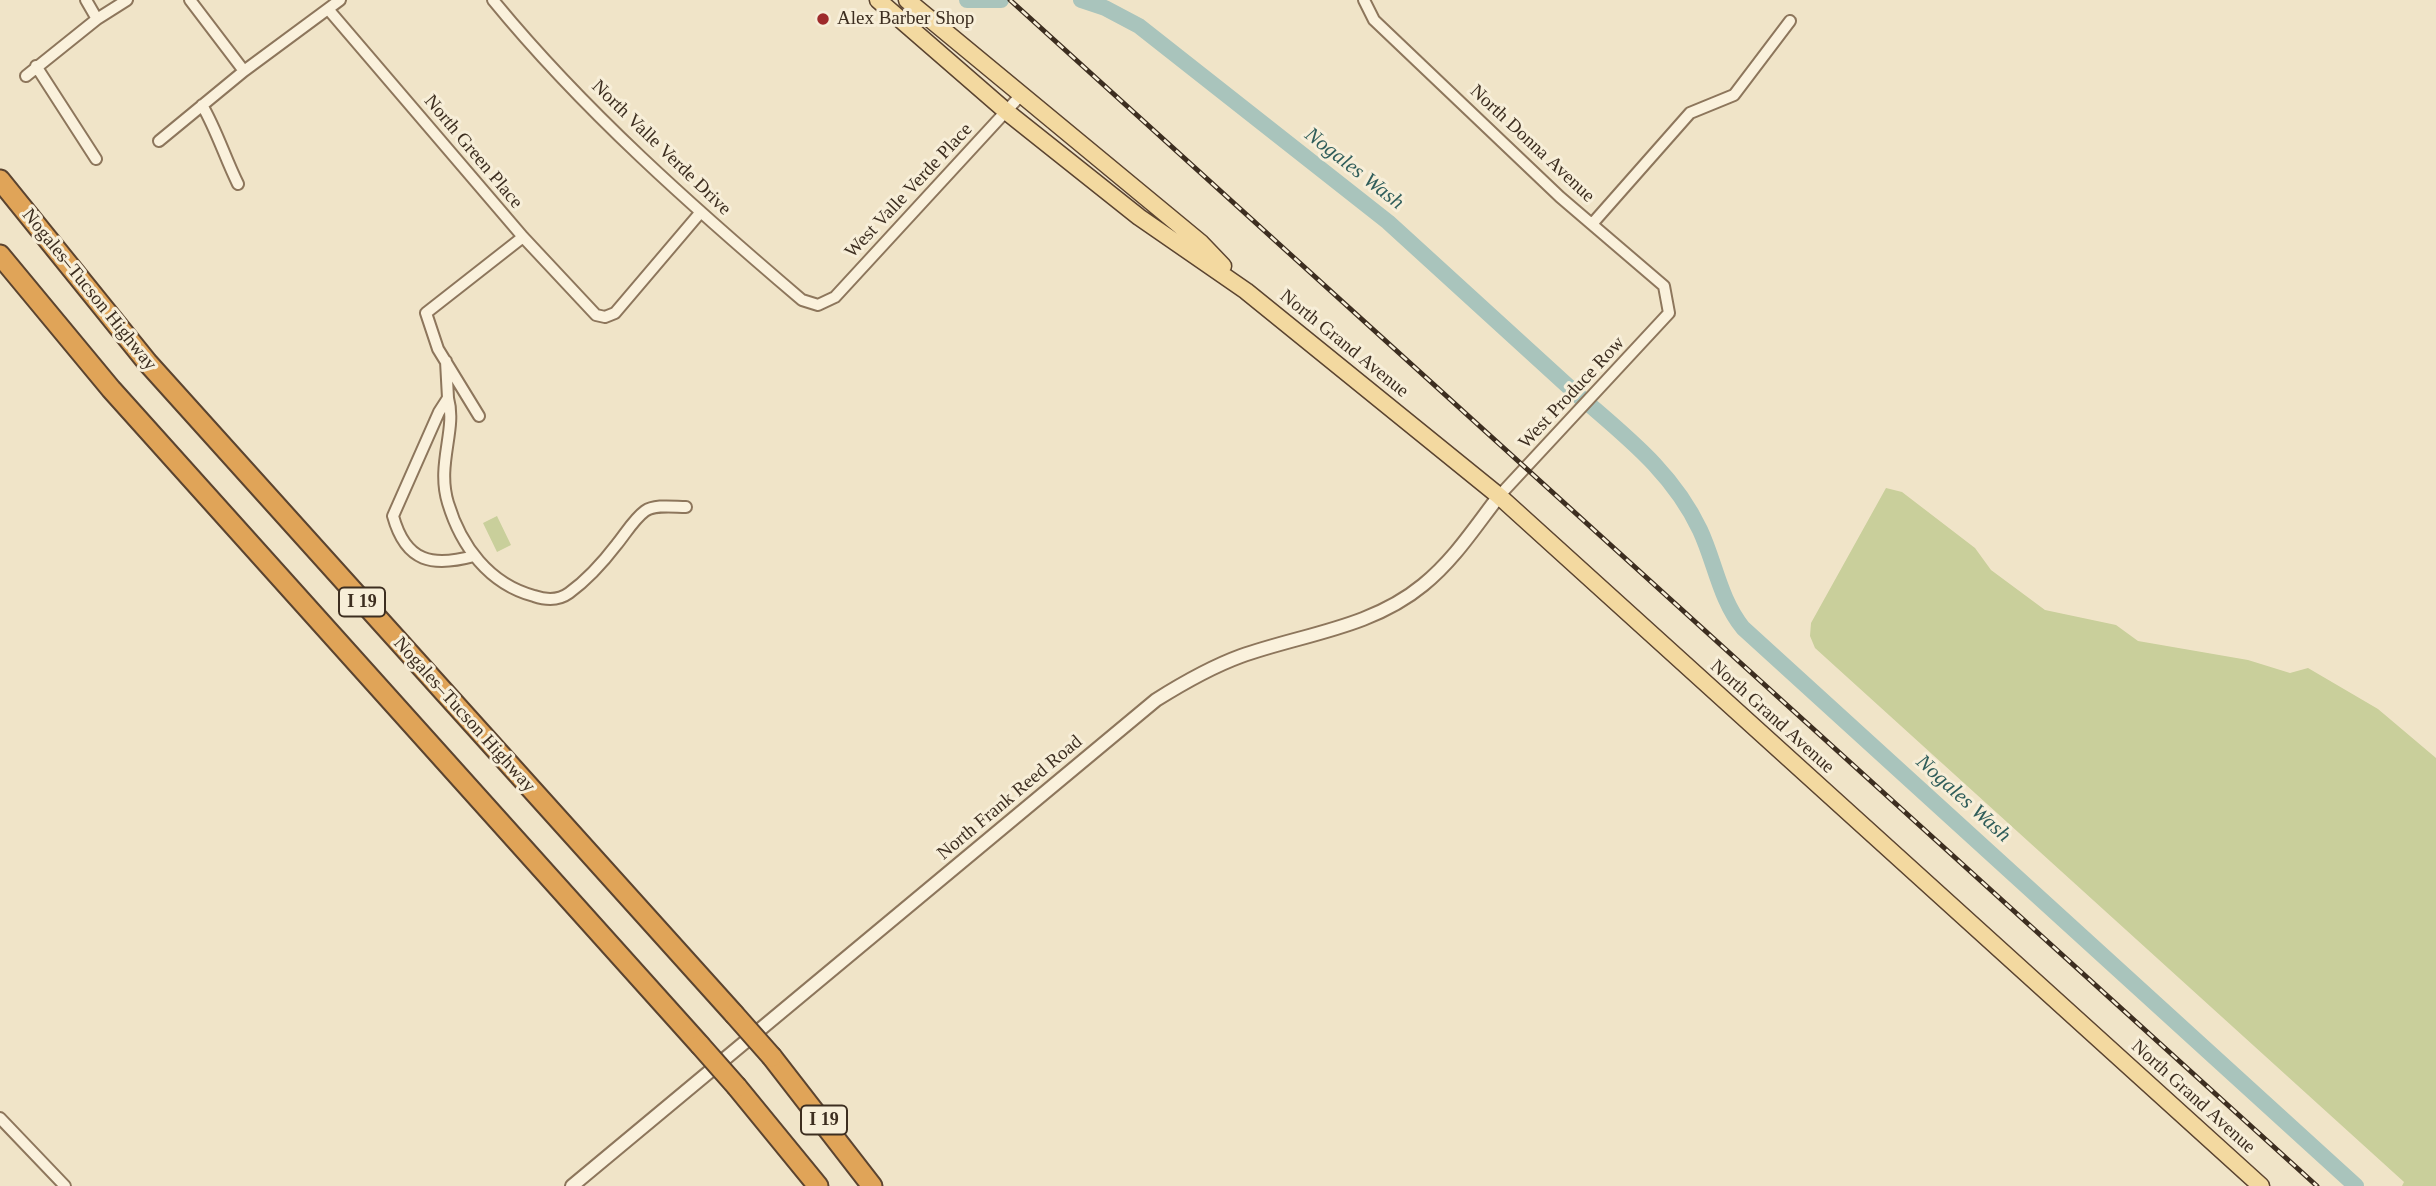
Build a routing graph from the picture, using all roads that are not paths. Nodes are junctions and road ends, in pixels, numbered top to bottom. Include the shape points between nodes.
1 (86, 0) edge
2 (127, 0) edge
3 (190, 0) edge
4 (340, 0) edge
5 (493, 0) edge
6 (878, 0) edge
7 (907, 0) edge
8 (1364, 0) edge
9 (328, 9) junction
10 (97, 19) junction
11 (1790, 21) dead end
12 (36, 66) junction
13 (244, 71) junction
14 (26, 76) dead end
15 (1021, 95) junction
16 (202, 105) junction
17 (1007, 112) junction
18 (159, 141) dead end
19 (96, 159) dead end
20 (0, 180) edge
21 (239, 184) dead end
22 (700, 213) junction
23 (1592, 224) junction
24 (523, 237) junction
25 (0, 255) edge
26 (1246, 290) junction
27 (818, 305) joint
28 (1669, 313) joint
29 (446, 362) junction
30 (448, 398) junction
31 (479, 416) dead end
32 (1499, 496) junction
33 (686, 507) dead end
34 (474, 556) junction
35 (0, 1118) edge
36 (65, 1186) edge
37 (572, 1186) edge
38 (818, 1186) edge
39 (872, 1186) edge
40 (2261, 1186) edge

1 - 10 street
2 - 10 street
3 - 13 street
4 - 9 street
5 - 22 street, North Valle Verde Drive
6 - 17 main road, North Grand Avenue
7 - 15 main road, North Grand Avenue
8 - 23 street, North Donna Avenue via 1374,20
9 - 13 street
9 - 24 street, North Green Place
10 - 12 street
11 - 23 street via 1734,95 1690,113
12 - 14 street
12 - 19 street
13 - 16 street
15 - 17 street, West Valle Verde Place
15 - 26 main road, North Grand Avenue via 1201,243
16 - 18 street
16 - 21 street
17 - 26 main road, North Grand Avenue via 1139,217
17 - 27 street, West Valle Verde Place via 835,297
20 - 39 highway, Nogales–Tucson Highway / I 19, bridge via 147,362 772,1057
22 - 24 street, North Green Place via 615,313 605,317 596,315
22 - 27 street, North Valle Verde Drive via 802,300
23 - 28 street, North Donna Avenue via 1664,286
24 - 29 street via 426,313
25 - 38 highway, I 19, bridge via 111,389 700,1045
26 - 32 main road, North Grand Avenue
28 - 32 street, West Produce Row
29 - 30 street
29 - 31 street
30 - 34 street via 452,412 443,455 444,486 459,531
30 - 34 street via 393,516 402,537 419,556 433,563
32 - 37 street, North Frank Reed Road via 1452,559 1391,607 1356,623 1240,656 1156,700
32 - 40 main road, North Grand Avenue
33 - 34 street via 651,508 642,513 606,558 558,598 537,598 501,583
35 - 36 street

